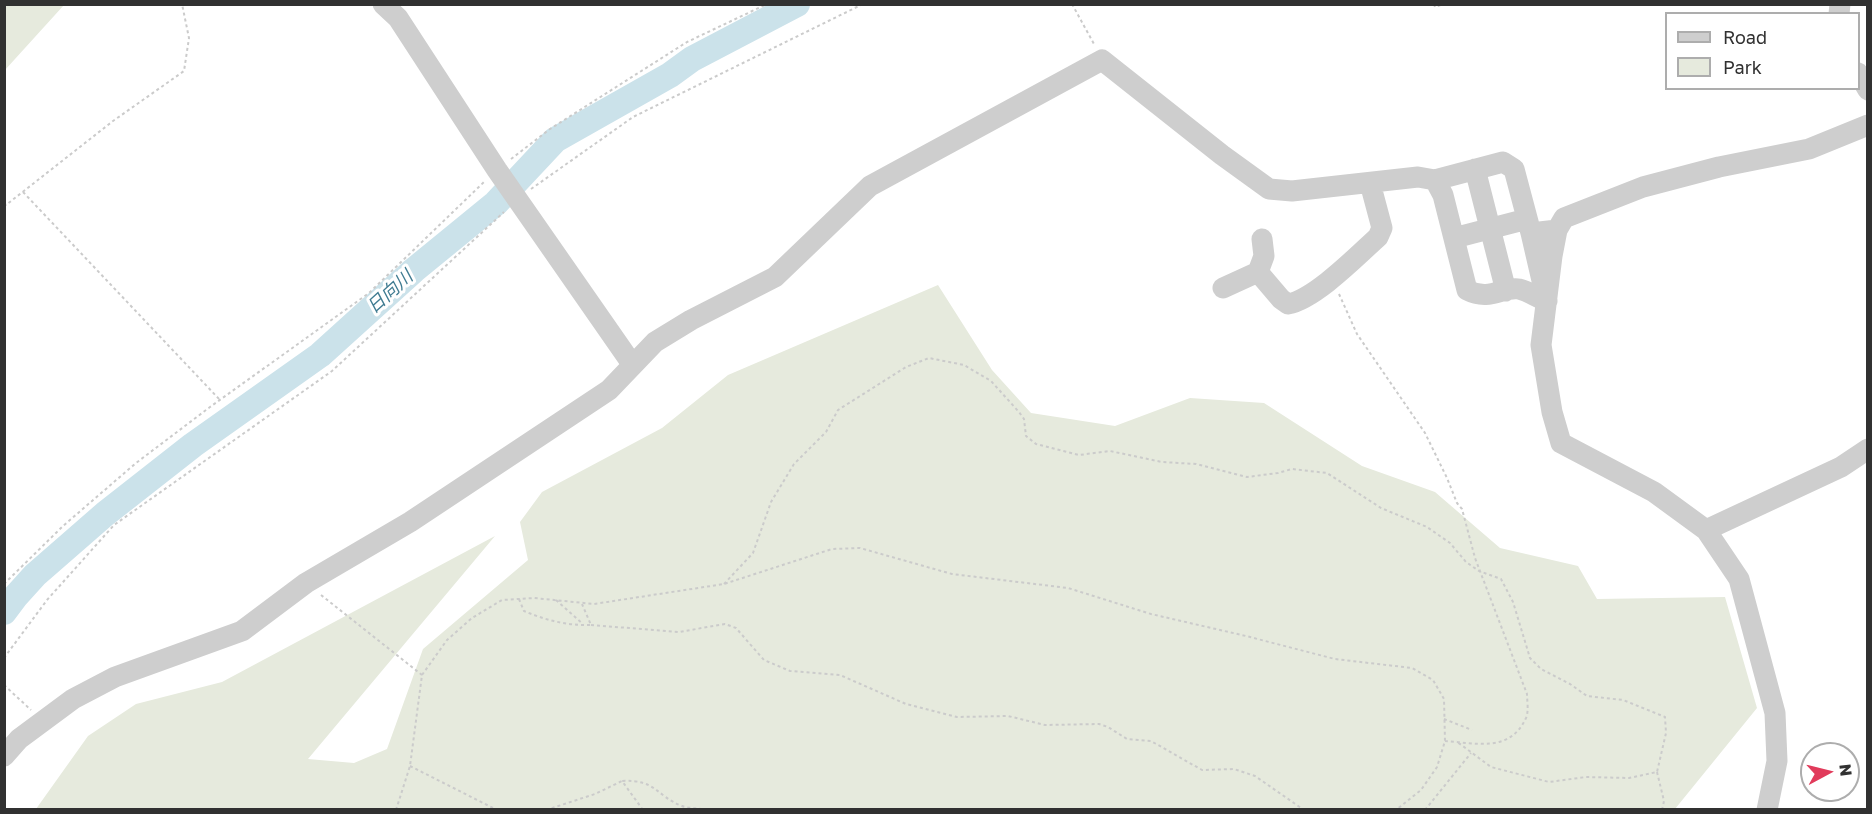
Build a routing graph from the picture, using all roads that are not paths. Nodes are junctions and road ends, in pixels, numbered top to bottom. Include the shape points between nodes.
1 (383, 4) edge
2 (1860, 76) edge
3 (1868, 90) edge
4 (1868, 124) edge
5 (1475, 169) junction
6 (1435, 180) junction
7 (1371, 183) junction
8 (1529, 226) junction
9 (1490, 230) junction
10 (1557, 230) junction
11 (1454, 238) junction
12 (1262, 239) dead end
13 (1258, 272) junction
14 (1224, 288) dead end
15 (1506, 291) junction
16 (1546, 301) junction
17 (632, 364) junction
18 (1868, 449) edge
19 (1706, 530) junction
20 (4, 756) edge
21 (1767, 810) edge

1 - 17 street via 398,18 496,170
2 - 3 street
4 - 10 street via 1809,149 1719,167 1643,188 1564,218
5 - 6 street
5 - 8 street via 1503,162 1514,170
5 - 9 street
6 - 7 street via 1418,177
6 - 11 street
7 - 13 street via 1382,228 1378,237 1332,278 1288,304
7 - 17 street via 1292,191 1269,189 1102,60 870,186 775,277 691,320 656,342
8 - 9 street
8 - 10 street
8 - 16 street
9 - 11 street
9 - 15 street
10 - 16 street
11 - 15 street via 1467,290 1490,295
12 - 13 street via 1264,256
13 - 14 street
15 - 16 street via 1518,289
16 - 19 street via 1541,345 1561,443 1654,492
17 - 20 street via 609,390 410,522 306,583 242,630 115,677 73,699 42,720
18 - 19 street via 1841,467
19 - 21 street via 1738,579 1775,713 1777,761

